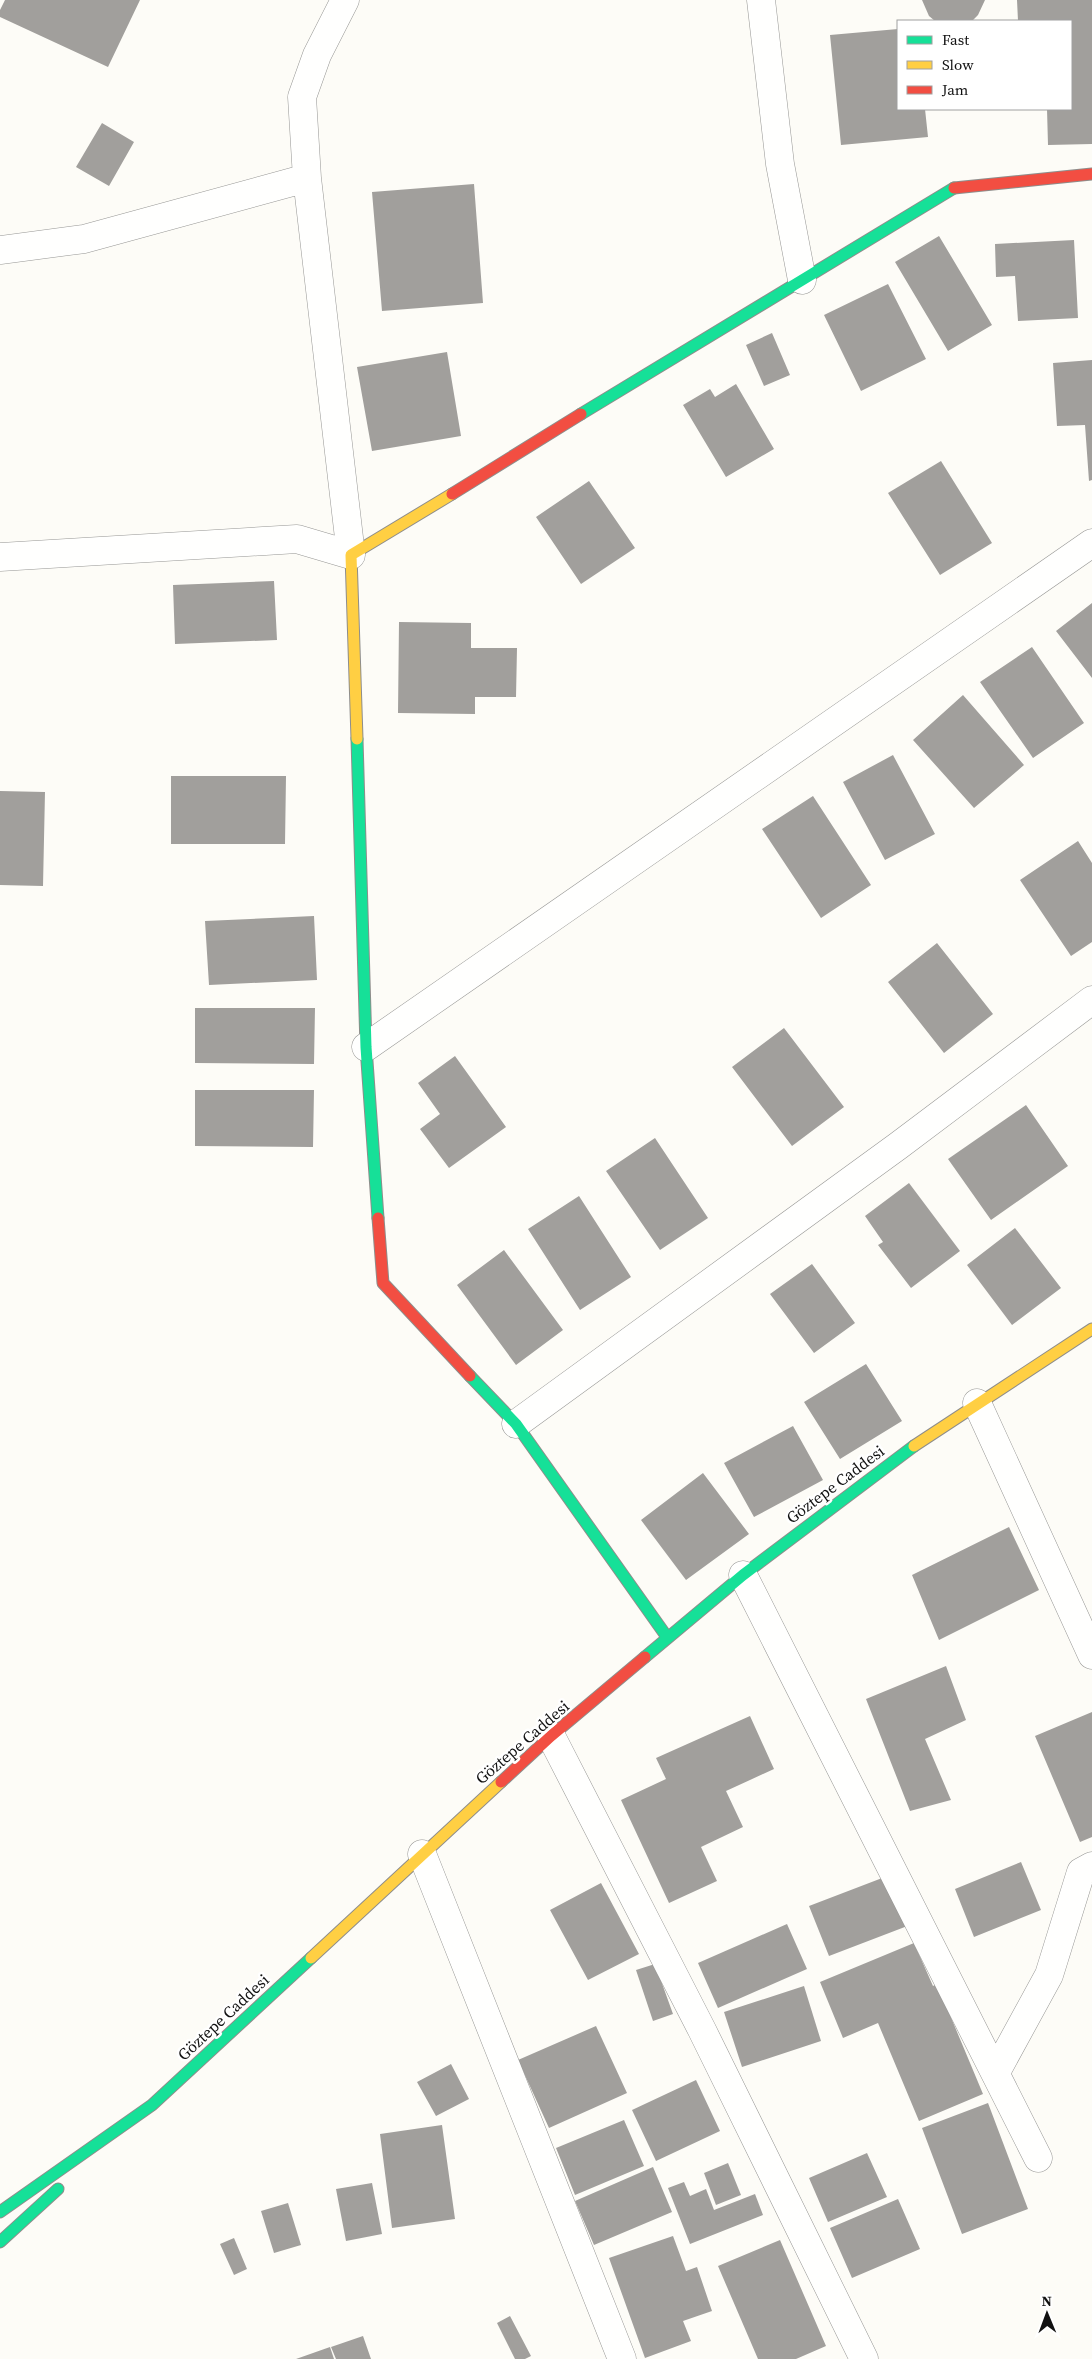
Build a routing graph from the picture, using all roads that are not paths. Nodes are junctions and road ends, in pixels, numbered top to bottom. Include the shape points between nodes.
1 (345, 0) edge
2 (761, 0) edge
3 (1092, 174) edge
4 (307, 178) junction
5 (0, 250) edge
6 (802, 280) junction
7 (1092, 543) edge
8 (351, 555) junction
9 (0, 557) edge
10 (1092, 1000) edge
11 (366, 1047) junction
12 (1092, 1329) edge
13 (977, 1403) junction
14 (516, 1424) junction
15 (743, 1575) junction
16 (667, 1637) junction
17 (1092, 1655) edge
18 (551, 1736) junction
19 (422, 1854) junction
20 (1092, 1866) edge
21 (996, 2072) junction
22 (152, 2105) junction
23 (1038, 2158) dead end
24 (80, 2170) dead end
25 (65, 2183) dead end
26 (0, 2212) edge
27 (0, 2242) edge
28 (622, 2359) edge
29 (864, 2359) edge

1 - 4 street via 317,55 302,97
2 - 6 street via 780,164
3 - 6 street via 953,188
4 - 5 street via 84,239
4 - 8 street
6 - 8 street
7 - 11 street
8 - 9 street via 296,539
8 - 11 street
10 - 14 street
11 - 14 street via 383,1283
12 - 13 street, Göztepe Caddesi
13 - 15 street, Göztepe Caddesi via 922,1440
13 - 17 street
14 - 16 street
15 - 16 street, Göztepe Caddesi
15 - 21 street
16 - 18 street, Göztepe Caddesi
18 - 19 street, Göztepe Caddesi
18 - 29 street via 702,2030
19 - 22 street, Göztepe Caddesi
19 - 28 street
20 - 21 street via 1081,1872 1049,1975
21 - 23 street
22 - 24 street
22 - 26 street, Göztepe Caddesi
25 - 27 street

